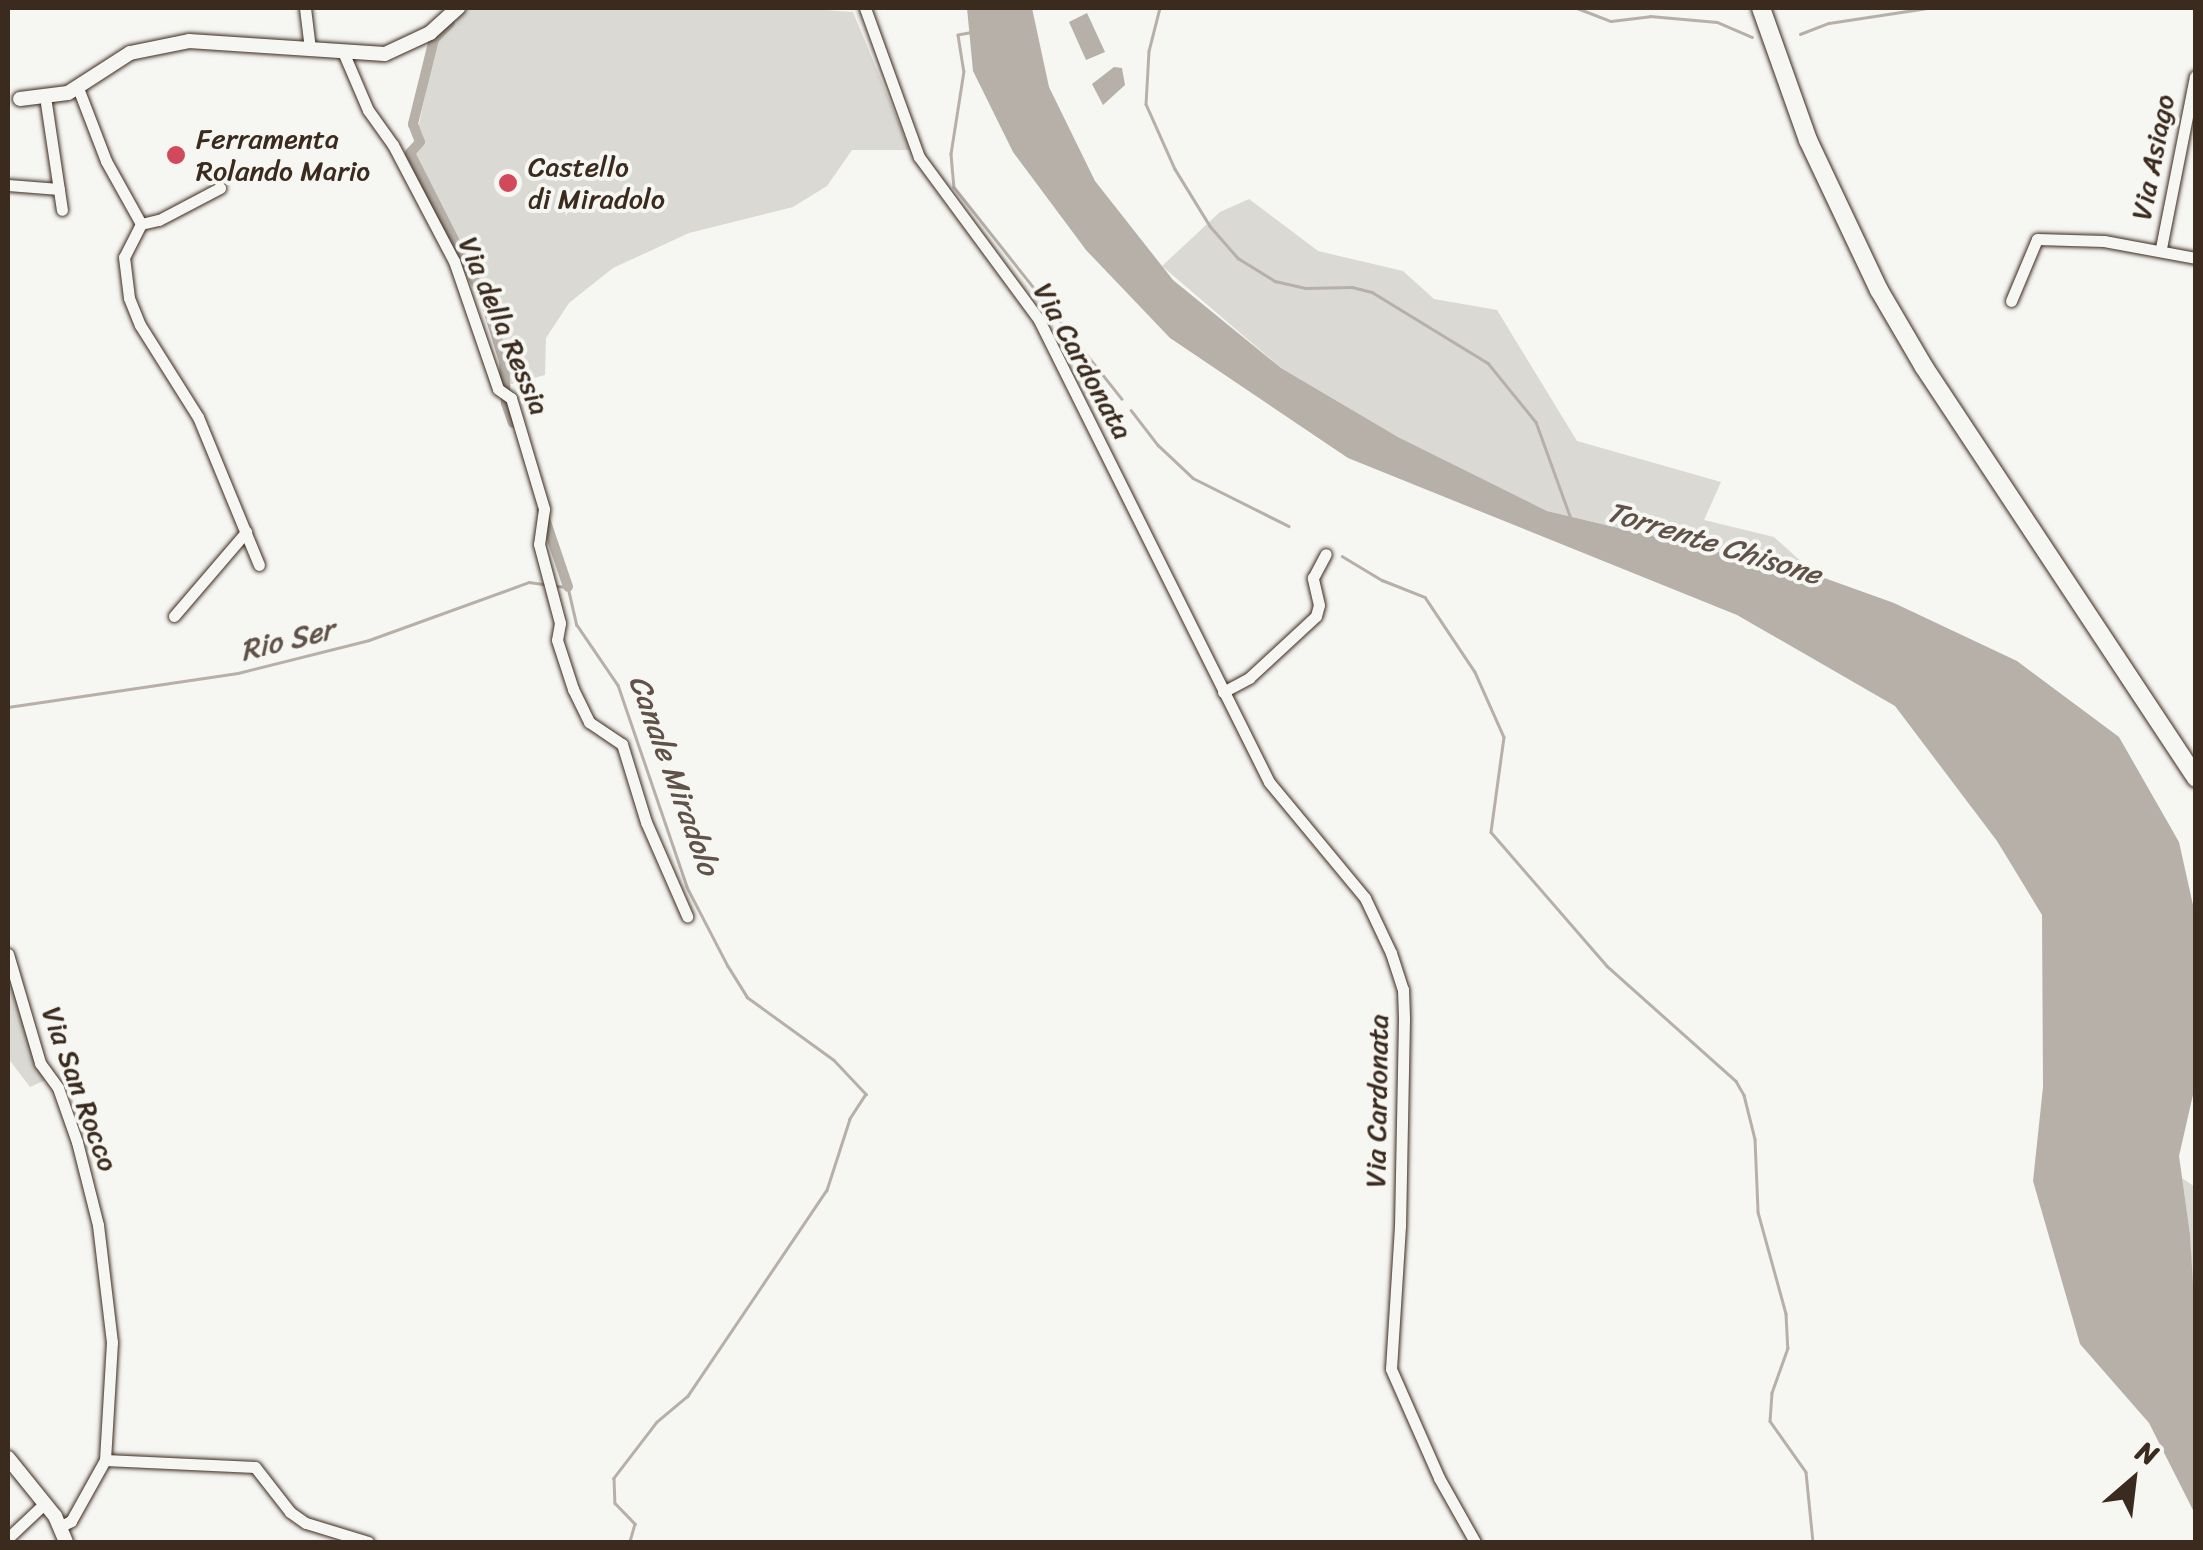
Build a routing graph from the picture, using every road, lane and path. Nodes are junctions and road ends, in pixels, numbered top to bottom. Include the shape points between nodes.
1 (305, 8) edge
2 (458, 8) edge
3 (866, 8) edge
4 (1761, 8) edge
5 (1770, 8) edge
6 (310, 49) junction
7 (344, 54) junction
8 (2195, 76) edge
9 (80, 92) junction
10 (14, 98) edge
11 (46, 103) junction
12 (8, 186) edge
13 (220, 188) dead end
14 (59, 189) junction
15 (62, 210) dead end
16 (141, 224) junction
17 (2161, 248) junction
18 (2196, 258) edge
19 (2010, 300) dead end
20 (246, 532) junction
21 (1326, 554) dead end
22 (259, 564) dead end
23 (174, 616) dead end
24 (1223, 692) junction
25 (2196, 762) edge
26 (2196, 778) edge
27 (687, 916) dead end
28 (8, 954) edge
29 (8, 1458) edge
30 (105, 1460) junction
31 (44, 1503) junction
32 (60, 1526) junction
33 (8, 1538) edge
34 (66, 1542) edge
35 (368, 1542) edge
36 (1475, 1542) edge

1 - 6 street
2 - 7 street via 401,48
3 - 24 street, Via Cardonata via 919,157 1039,320
4 - 26 highway via 1808,140 1879,290
5 - 25 highway via 1842,198 1886,283
6 - 7 street
6 - 9 street via 164,45 130,53
7 - 27 street, Via della Ressia via 368,110 454,261 498,389 511,398 544,509 540,544 573,689 589,722 622,744 646,822
8 - 17 street, Via Asiago
9 - 10 street
9 - 11 street
9 - 16 street
10 - 11 street
11 - 14 street
12 - 14 street
13 - 16 street
14 - 15 street
16 - 20 street via 124,257 129,298 198,417
17 - 18 street, Via Asiago
17 - 19 street, Via Asiago via 2037,240
20 - 22 street
20 - 23 street
21 - 24 street via 1313,578 1316,616 1249,678
24 - 36 street, Via Cardonata via 1270,782 1366,898 1403,990 1391,1369 1431,1463
28 - 30 street, Via San Rocco via 40,1063 58,1088 77,1142 98,1225 112,1342
29 - 31 street
30 - 32 street, Via San Rocco via 71,1521
30 - 35 street via 254,1467 306,1523
31 - 32 street
31 - 33 street
32 - 34 street

